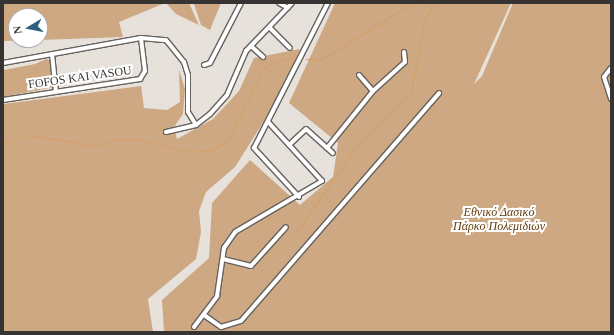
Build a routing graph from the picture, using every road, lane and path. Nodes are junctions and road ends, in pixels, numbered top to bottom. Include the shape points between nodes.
1 (241, 3) edge
2 (279, 3) edge
3 (292, 3) edge
4 (328, 3) edge
5 (288, 8) junction
6 (270, 28) junction
7 (141, 38) junction
8 (252, 47) junction
9 (290, 48) dead end
10 (404, 52) dead end
11 (52, 54) junction
12 (263, 57) dead end
13 (3, 63) edge
14 (204, 65) dead end
15 (611, 68) edge
16 (359, 75) dead end
17 (56, 90) junction
18 (373, 91) junction
19 (439, 93) dead end
20 (611, 99) edge
21 (3, 100) edge
22 (269, 123) junction
23 (196, 125) junction
24 (166, 132) dead end
25 (289, 144) junction
26 (328, 148) junction
27 (333, 153) dead end
28 (299, 197) junction
29 (286, 227) dead end
30 (223, 259) junction
31 (204, 314) junction
32 (194, 327) dead end

1 - 14 street via 210,64
2 - 5 street
3 - 5 street
4 - 22 street
5 - 6 street
6 - 8 street
6 - 9 street
7 - 11 street
7 - 17 street, FOFOS KAI VASOU via 145,71 140,79
7 - 23 street via 166,40 175,48 188,75 188,112
8 - 12 street
8 - 23 street via 242,58 227,95
10 - 18 street via 405,62
11 - 13 street
11 - 17 street
15 - 20 street via 604,82
16 - 18 street
17 - 21 street, FOFOS KAI VASOU
18 - 26 street
19 - 31 street via 241,320 221,327
22 - 25 street
22 - 28 street via 254,148
23 - 24 street
25 - 26 street via 306,129
25 - 28 street via 322,181
26 - 27 street
28 - 30 street via 235,232 224,248
29 - 30 street via 251,266
30 - 31 street via 217,296
31 - 32 street

